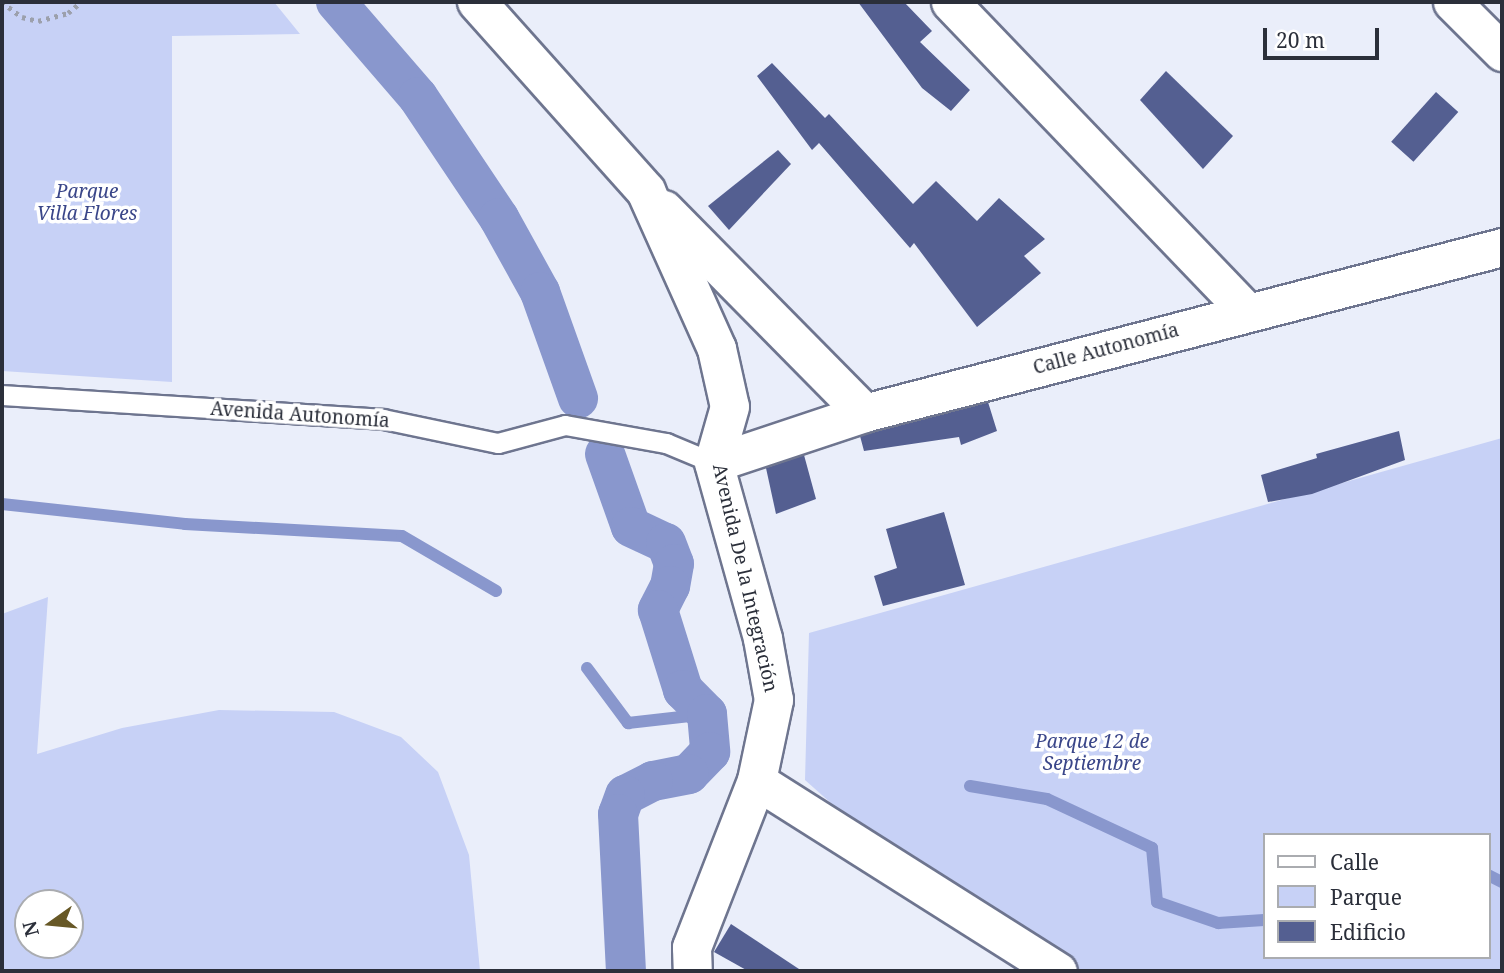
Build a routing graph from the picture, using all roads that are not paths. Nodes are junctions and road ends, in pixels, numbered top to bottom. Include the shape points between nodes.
1 (477, 2) edge
2 (950, 2) edge
3 (1451, 2) edge
4 (1502, 52) edge
5 (646, 191) junction
6 (1502, 247) edge
7 (1247, 312) junction
8 (2, 395) edge
9 (864, 413) junction
10 (714, 463) junction
11 (757, 781) junction
12 (693, 971) edge
13 (1058, 971) edge

1 - 5 street, Avenida De la Integración
2 - 7 street
3 - 4 street
5 - 9 street
5 - 10 street, Avenida De la Integración via 717,349 730,407
6 - 7 street, Calle Autonomía
7 - 9 street, Calle Autonomía
8 - 10 lane, Avenida Autonomía via 383,419 498,443 565,425 666,443
9 - 10 street, Calle Autonomía
10 - 11 street, Avenida De la Integración via 763,639 774,700
11 - 12 street, Avenida De la Integración via 692,948
11 - 13 street

